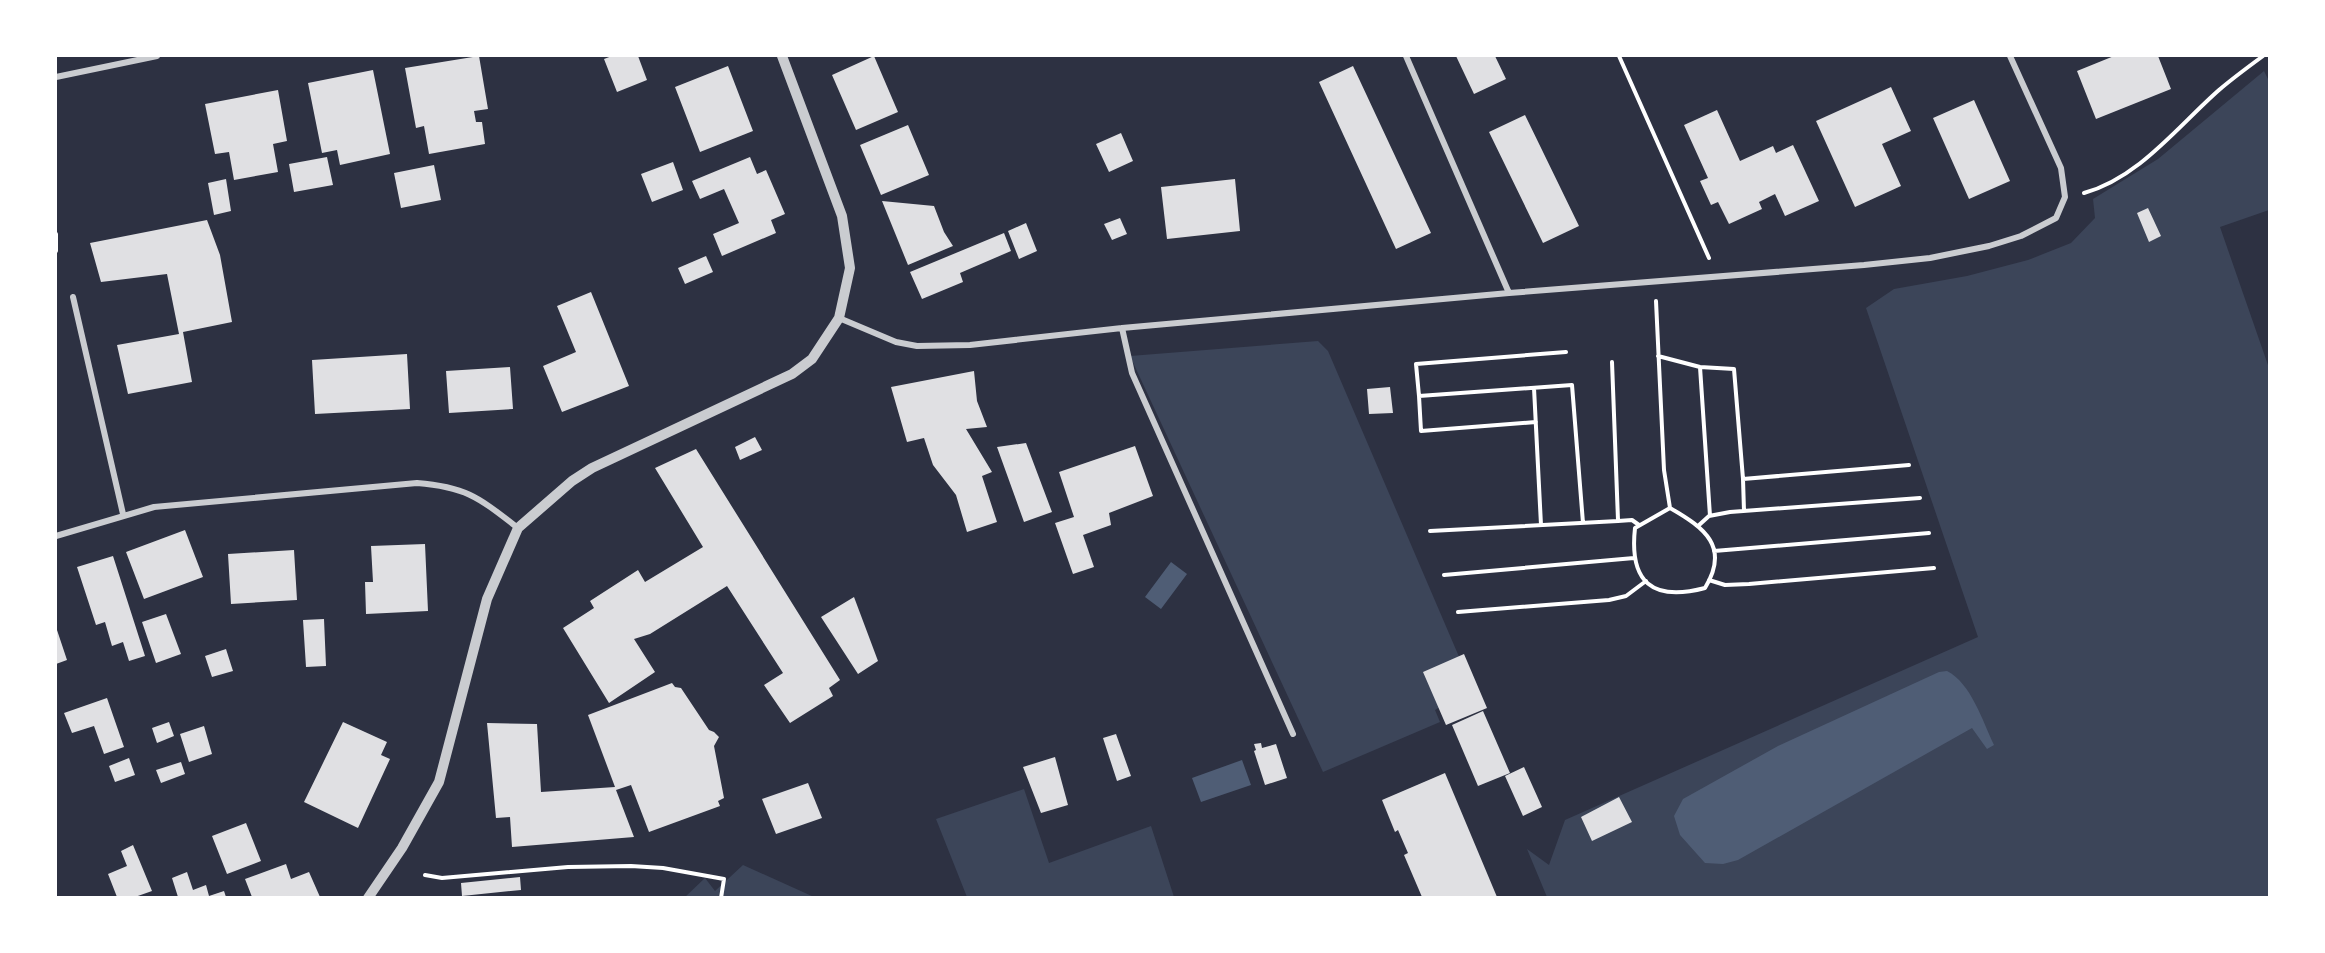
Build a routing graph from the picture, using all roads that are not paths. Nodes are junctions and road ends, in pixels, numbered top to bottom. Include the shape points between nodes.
1 (157, 56) edge
2 (782, 56) edge
3 (1406, 56) edge
4 (2010, 56) edge
5 (56, 77) edge
6 (1509, 293) junction
7 (73, 297) dead end
8 (839, 318) junction
9 (1122, 328) junction
10 (123, 514) junction
11 (518, 528) junction
12 (56, 536) edge
13 (1293, 734) dead end
14 (368, 897) edge

1 - 5 street
2 - 8 street via 842,216 850,268
3 - 6 street
4 - 6 street via 2061,168 2065,197 2055,218 2021,236 1930,258
6 - 9 street
7 - 10 street
8 - 9 street via 896,342 917,346 970,345
8 - 11 street via 812,359 792,374 592,468
9 - 13 street via 1132,373
10 - 11 street via 154,507 417,483 450,486 478,497
10 - 12 street
11 - 14 street via 487,599 439,782 402,848

